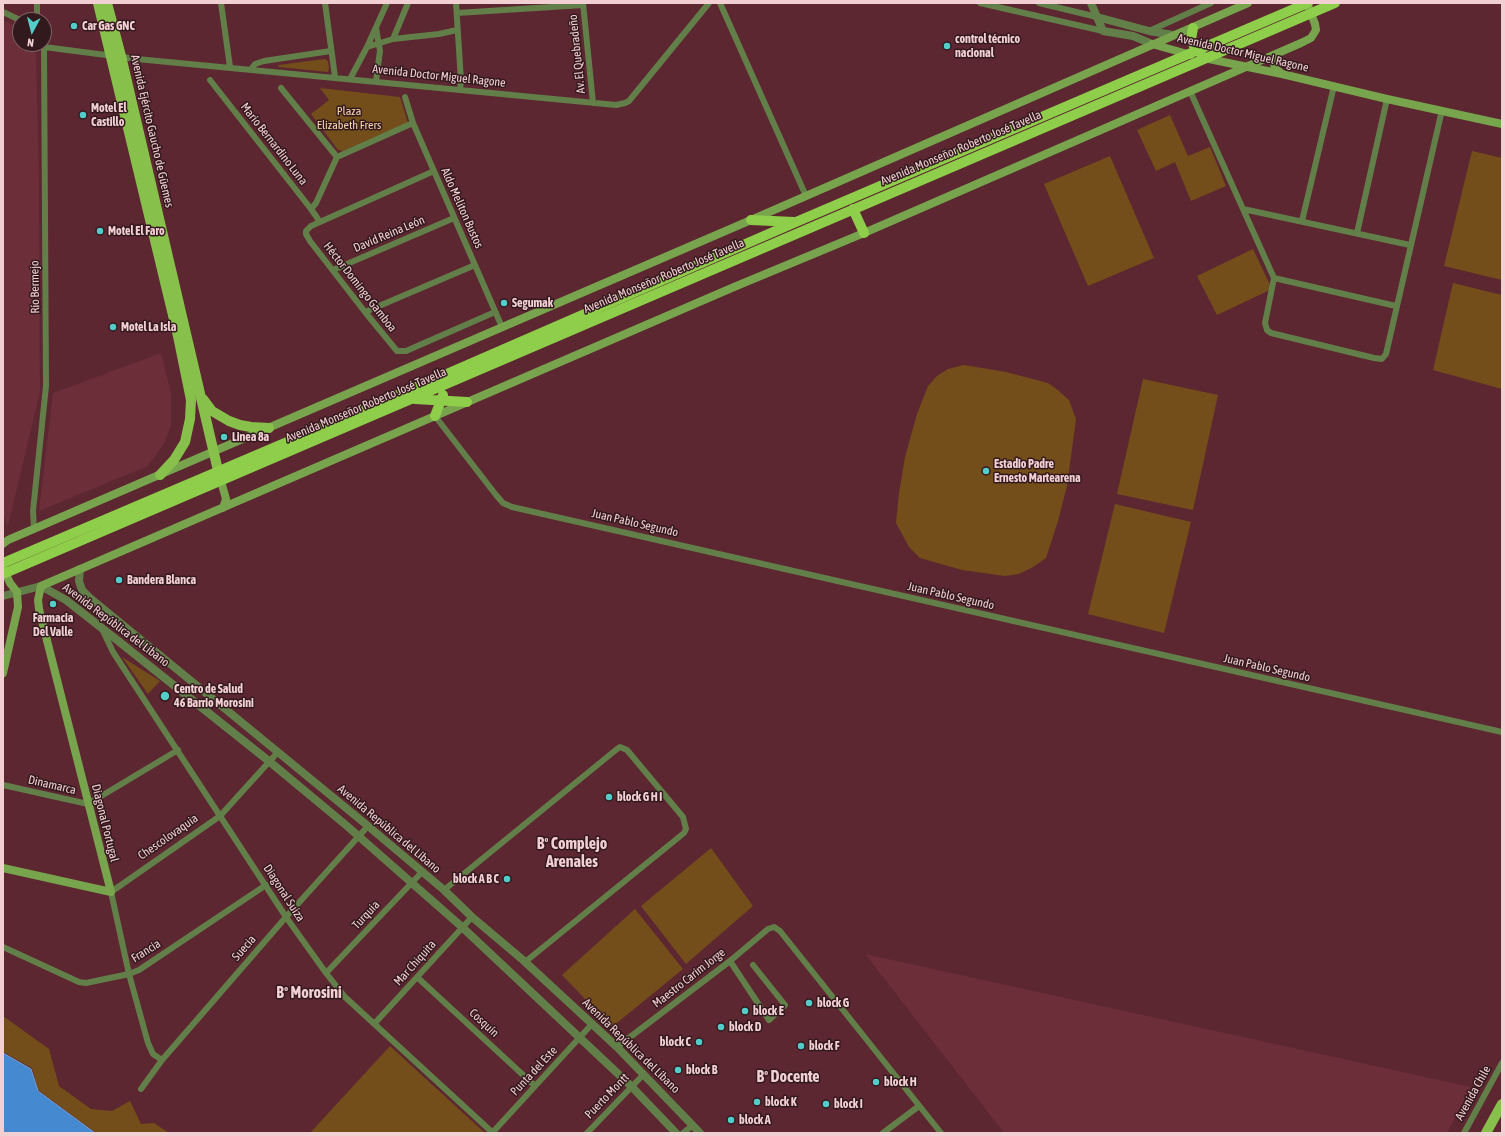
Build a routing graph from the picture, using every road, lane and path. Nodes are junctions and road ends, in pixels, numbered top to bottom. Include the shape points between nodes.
1 (98, 3) edge
2 (107, 3) edge
3 (221, 3) edge
4 (325, 3) edge
5 (387, 3) edge
6 (408, 3) edge
7 (456, 3) edge
8 (709, 3) edge
9 (720, 3) edge
10 (980, 3) edge
11 (1039, 3) edge
12 (1091, 3) edge
13 (1248, 3) edge
14 (1307, 3) edge
15 (1335, 3) edge
16 (583, 4) edge
17 (1208, 4) edge
18 (457, 13) junction
19 (1312, 13) junction
20 (1097, 17) junction
21 (376, 28) junction
22 (1192, 28) junction
23 (457, 30) junction
24 (1102, 31) junction
25 (1149, 32) junction
26 (1173, 35) junction
27 (392, 39) junction
28 (379, 42) junction
29 (1152, 44) junction
30 (52, 47) edge
31 (367, 47) junction
32 (331, 51) junction
33 (43, 52) edge
34 (1192, 52) junction
35 (1276, 54) junction
36 (116, 56) junction
37 (1205, 58) junction
38 (1246, 67) junction
39 (230, 68) junction
40 (251, 70) junction
41 (1282, 74) junction
42 (335, 77) junction
43 (350, 79) junction
44 (210, 80) dead end
45 (376, 81) junction
46 (1334, 86) junction
47 (282, 88) dead end
48 (460, 90) junction
49 (1190, 91) junction
50 (405, 97) dead end
51 (1387, 99) junction
52 (593, 103) junction
53 (1442, 110) junction
54 (413, 123) junction
55 (1502, 124) edge
56 (336, 157) junction
57 (434, 171) junction
58 (806, 196) junction
59 (311, 209) junction
60 (853, 209) junction
61 (1243, 209) junction
62 (454, 218) junction
63 (751, 220) junction
64 (320, 222) junction
65 (796, 222) junction
66 (1302, 222) junction
67 (864, 233) junction
68 (1357, 233) junction
69 (1410, 245) junction
70 (475, 265) junction
71 (333, 270) junction
72 (1274, 278) junction
73 (1396, 306) junction
74 (365, 312) junction
75 (495, 312) junction
76 (502, 327) junction
77 (448, 384) junction
78 (201, 396) junction
79 (413, 398) junction
80 (442, 400) junction
81 (467, 402) junction
82 (435, 416) junction
83 (269, 428) junction
84 (213, 452) junction
85 (160, 475) junction
86 (219, 476) junction
87 (223, 508) junction
88 (34, 529) junction
89 (3, 542) edge
90 (80, 569) junction
91 (4, 570) edge
92 (41, 586) junction
93 (17, 592) junction
94 (3, 596) edge
95 (102, 628) junction
96 (3, 673) edge
97 (1502, 732) edge
98 (178, 750) junction
99 (278, 752) junction
100 (270, 762) junction
101 (3, 785) edge
102 (88, 804) junction
103 (220, 816) junction
104 (368, 826) junction
105 (358, 837) junction
106 (3, 868) edge
107 (422, 872) junction
108 (411, 883) junction
109 (266, 885) junction
110 (444, 890) junction
111 (111, 892) junction
112 (286, 917) junction
113 (472, 917) junction
114 (462, 927) junction
115 (3, 947) edge
116 (730, 961) junction
117 (525, 962) junction
118 (754, 965) dead end
119 (326, 973) junction
120 (129, 974) junction
121 (417, 977) junction
122 (375, 1024) junction
123 (592, 1024) junction
124 (580, 1038) junction
125 (617, 1047) junction
126 (162, 1060) junction
127 (1502, 1063) edge
128 (644, 1074) junction
129 (535, 1086) junction
130 (631, 1086) junction
131 (141, 1089) dead end
132 (1502, 1104) edge
133 (919, 1106) junction
134 (693, 1125) junction
135 (493, 1133) edge
136 (587, 1133) edge
137 (676, 1133) edge
138 (683, 1133) edge
139 (700, 1133) edge
140 (884, 1133) edge
141 (941, 1133) edge
142 (1464, 1133) edge
143 (1486, 1133) edge

1 - 36 main road, Avenida Ejército Gaucho de Güemes
2 - 36 main road, Avenida Ejército Gaucho de Güemes
3 - 39 street
4 - 32 street
5 - 21 street
6 - 27 street
7 - 18 street
8 - 52 street, Avenida Doctor Miguel Ragone via 629,101 616,105
9 - 58 street
10 - 24 street, Avenida Doctor Miguel Ragone
11 - 20 street, Avenida Doctor Miguel Ragone
12 - 20 street
13 - 22 main road
14 - 19 main road
14 - 34 highway, Avenida Monseñor Roberto José Tavella
15 - 19 highway, Avenida Monseñor Roberto José Tavella
16 - 18 street
16 - 52 street, Av. El Quebradeño
17 - 25 street
18 - 23 street
19 - 35 main road via 1316,30 1311,38
19 - 37 highway, Avenida Monseñor Roberto José Tavella
20 - 24 street
20 - 25 street, Avenida Doctor Miguel Ragone
21 - 28 street
21 - 31 street
22 - 26 main road
22 - 34 highway
23 - 27 street
23 - 48 street
24 - 29 street, Avenida Doctor Miguel Ragone via 1133,36
25 - 26 street, Avenida Doctor Miguel Ragone
26 - 29 main road
27 - 28 street
28 - 31 street
28 - 45 street
29 - 34 main road, Avenida Doctor Miguel Ragone
29 - 58 main road
30 - 36 street, Avenida Doctor Miguel Ragone
31 - 43 street
32 - 40 street via 264,61 255,64
32 - 42 street
33 - 88 street, Río Bermejo via 46,386 33,511
34 - 37 highway
34 - 65 highway, Avenida Monseñor Roberto José Tavella
35 - 38 main road
35 - 41 main road via 1275,68
36 - 39 street, Avenida Doctor Miguel Ragone
36 - 78 main road, Avenida Ejército Gaucho de Güemes
36 - 85 main road, Avenida Ejército Gaucho de Güemes via 191,400 185,442 174,460
37 - 38 main road, Avenida Doctor Miguel Ragone
37 - 60 highway, Avenida Monseñor Roberto José Tavella
38 - 41 main road, Avenida Doctor Miguel Ragone
38 - 49 main road
39 - 40 street, Avenida Doctor Miguel Ragone
40 - 42 street, Avenida Doctor Miguel Ragone
41 - 46 main road, Avenida Doctor Miguel Ragone
42 - 43 street, Avenida Doctor Miguel Ragone
43 - 45 street, Avenida Doctor Miguel Ragone
44 - 59 street, Mario Bernardino Luna
45 - 48 street, Avenida Doctor Miguel Ragone
46 - 51 main road, Avenida Doctor Miguel Ragone
46 - 66 street
47 - 56 street
48 - 52 street, Avenida Doctor Miguel Ragone
49 - 61 street
49 - 67 main road
50 - 54 street, Aldo Meliton Bustos
51 - 53 main road, Avenida Doctor Miguel Ragone
51 - 68 street
53 - 55 main road, Avenida Doctor Miguel Ragone
53 - 69 street
54 - 56 street
54 - 57 street, Aldo Meliton Bustos
56 - 59 street
57 - 62 street, Aldo Meliton Bustos
57 - 64 street
58 - 63 main road
59 - 64 street, Mario Bernardino Luna
60 - 67 highway
60 - 77 highway, Avenida Monseñor Roberto José Tavella
61 - 66 street
61 - 72 street
62 - 70 street, Aldo Meliton Bustos
62 - 71 street, David Reina León
63 - 65 highway
63 - 76 main road
64 - 71 street, Héctor Domingo Gamboa via 306,232
65 - 86 highway, Avenida Monseñor Roberto José Tavella
66 - 68 street
67 - 81 main road
68 - 69 street
69 - 73 street
70 - 74 street
70 - 75 street, Aldo Meliton Bustos
71 - 74 street, Héctor Domingo Gamboa
72 - 73 street
72 - 73 street via 1265,323 1267,330 1374,358 1382,359 1386,354
74 - 75 street, Héctor Domingo Gamboa via 394,349 401,352
75 - 76 street, Aldo Meliton Bustos
76 - 83 main road
77 - 79 highway, Avenida Monseñor Roberto José Tavella
77 - 80 highway
78 - 83 main road via 212,411 229,421
78 - 84 main road, Avenida Ejército Gaucho de Güemes
79 - 80 highway
79 - 86 highway, Avenida Monseñor Roberto José Tavella
80 - 81 highway
80 - 82 highway
81 - 82 main road
82 - 87 main road
82 - 97 street, Juan Pablo Segundo via 496,496 512,507
83 - 84 main road
84 - 85 main road
84 - 86 main road, Avenida Ejército Gaucho de Güemes
85 - 88 main road
86 - 87 main road via 226,499
86 - 91 highway, Avenida Monseñor Roberto José Tavella
87 - 90 main road
88 - 89 main road
90 - 92 main road
90 - 99 street, Avenida República del Líbano via 79,581 82,590 90,598
91 - 93 main road
92 - 93 street
92 - 95 street, Avenida República del Líbano via 66,600
92 - 102 main road, Diagonal Portugal via 39,609
93 - 94 street
93 - 96 main road via 18,607
95 - 98 street, Diagonal Suiza via 112,652
95 - 100 street, Avenida República del Líbano
98 - 102 street, Dinamarca
98 - 103 street, Diagonal Suiza
99 - 100 street, Chescolovaquia
99 - 104 street, Avenida República del Líbano
100 - 103 street, Chescolovaquia
100 - 105 street, Avenida República del Líbano
101 - 102 street, Dinamarca
102 - 111 main road, Diagonal Portugal
103 - 109 street, Diagonal Suiza
103 - 111 street, Chescolovaquia
104 - 105 street, Suecia
104 - 107 street, Avenida República del Líbano
105 - 108 street, Avenida República del Líbano
105 - 112 street, Suecia
106 - 111 main road
107 - 108 street, Turquia
107 - 110 street, Avenida República del Líbano
108 - 114 street, Avenida República del Líbano
108 - 119 street, Turquia
109 - 112 street, Diagonal Suiza
109 - 120 street, Francia via 139,970
110 - 113 street, Avenida República del Líbano
110 - 117 street via 617,749 627,750 683,817 686,829
111 - 120 street, Diagonal Portugal
112 - 119 street, Diagonal Suiza
112 - 126 street, Suecia
113 - 114 street, Mar Chiquita
113 - 117 street, Avenida República del Líbano
114 - 121 street, Mar Chiquita
114 - 124 street, Avenida República del Líbano
115 - 120 street, Francia via 79,982 86,983
116 - 118 street via 769,1020 785,1005
116 - 125 street, Maestro Carim Jorge
116 - 133 street, Maestro Carim Jorge via 768,929 774,928 780,932
117 - 123 street, Avenida República del Líbano
119 - 122 street, Diagonal Suiza via 345,996
120 - 126 street, Diagonal Portugal via 148,1043 154,1054
121 - 122 street, Mar Chiquita
121 - 129 street, Cosquín
122 - 135 street, Diagonal Suiza
123 - 124 street, Punta del Este
123 - 125 street, Avenida República del Líbano
124 - 129 street, Punta del Este
124 - 130 street, Avenida República del Líbano
125 - 128 street, Avenida República del Líbano
126 - 131 street, Suecia
127 - 142 street, Avenida Chile
128 - 130 street, Puerto Montt
128 - 134 street, Avenida República del Líbano
129 - 135 street, Punta del Este
130 - 136 street, Puerto Montt
130 - 137 street, Avenida República del Líbano
132 - 143 main road
133 - 140 street
133 - 141 street
134 - 138 street
134 - 139 street, Avenida República del Líbano

